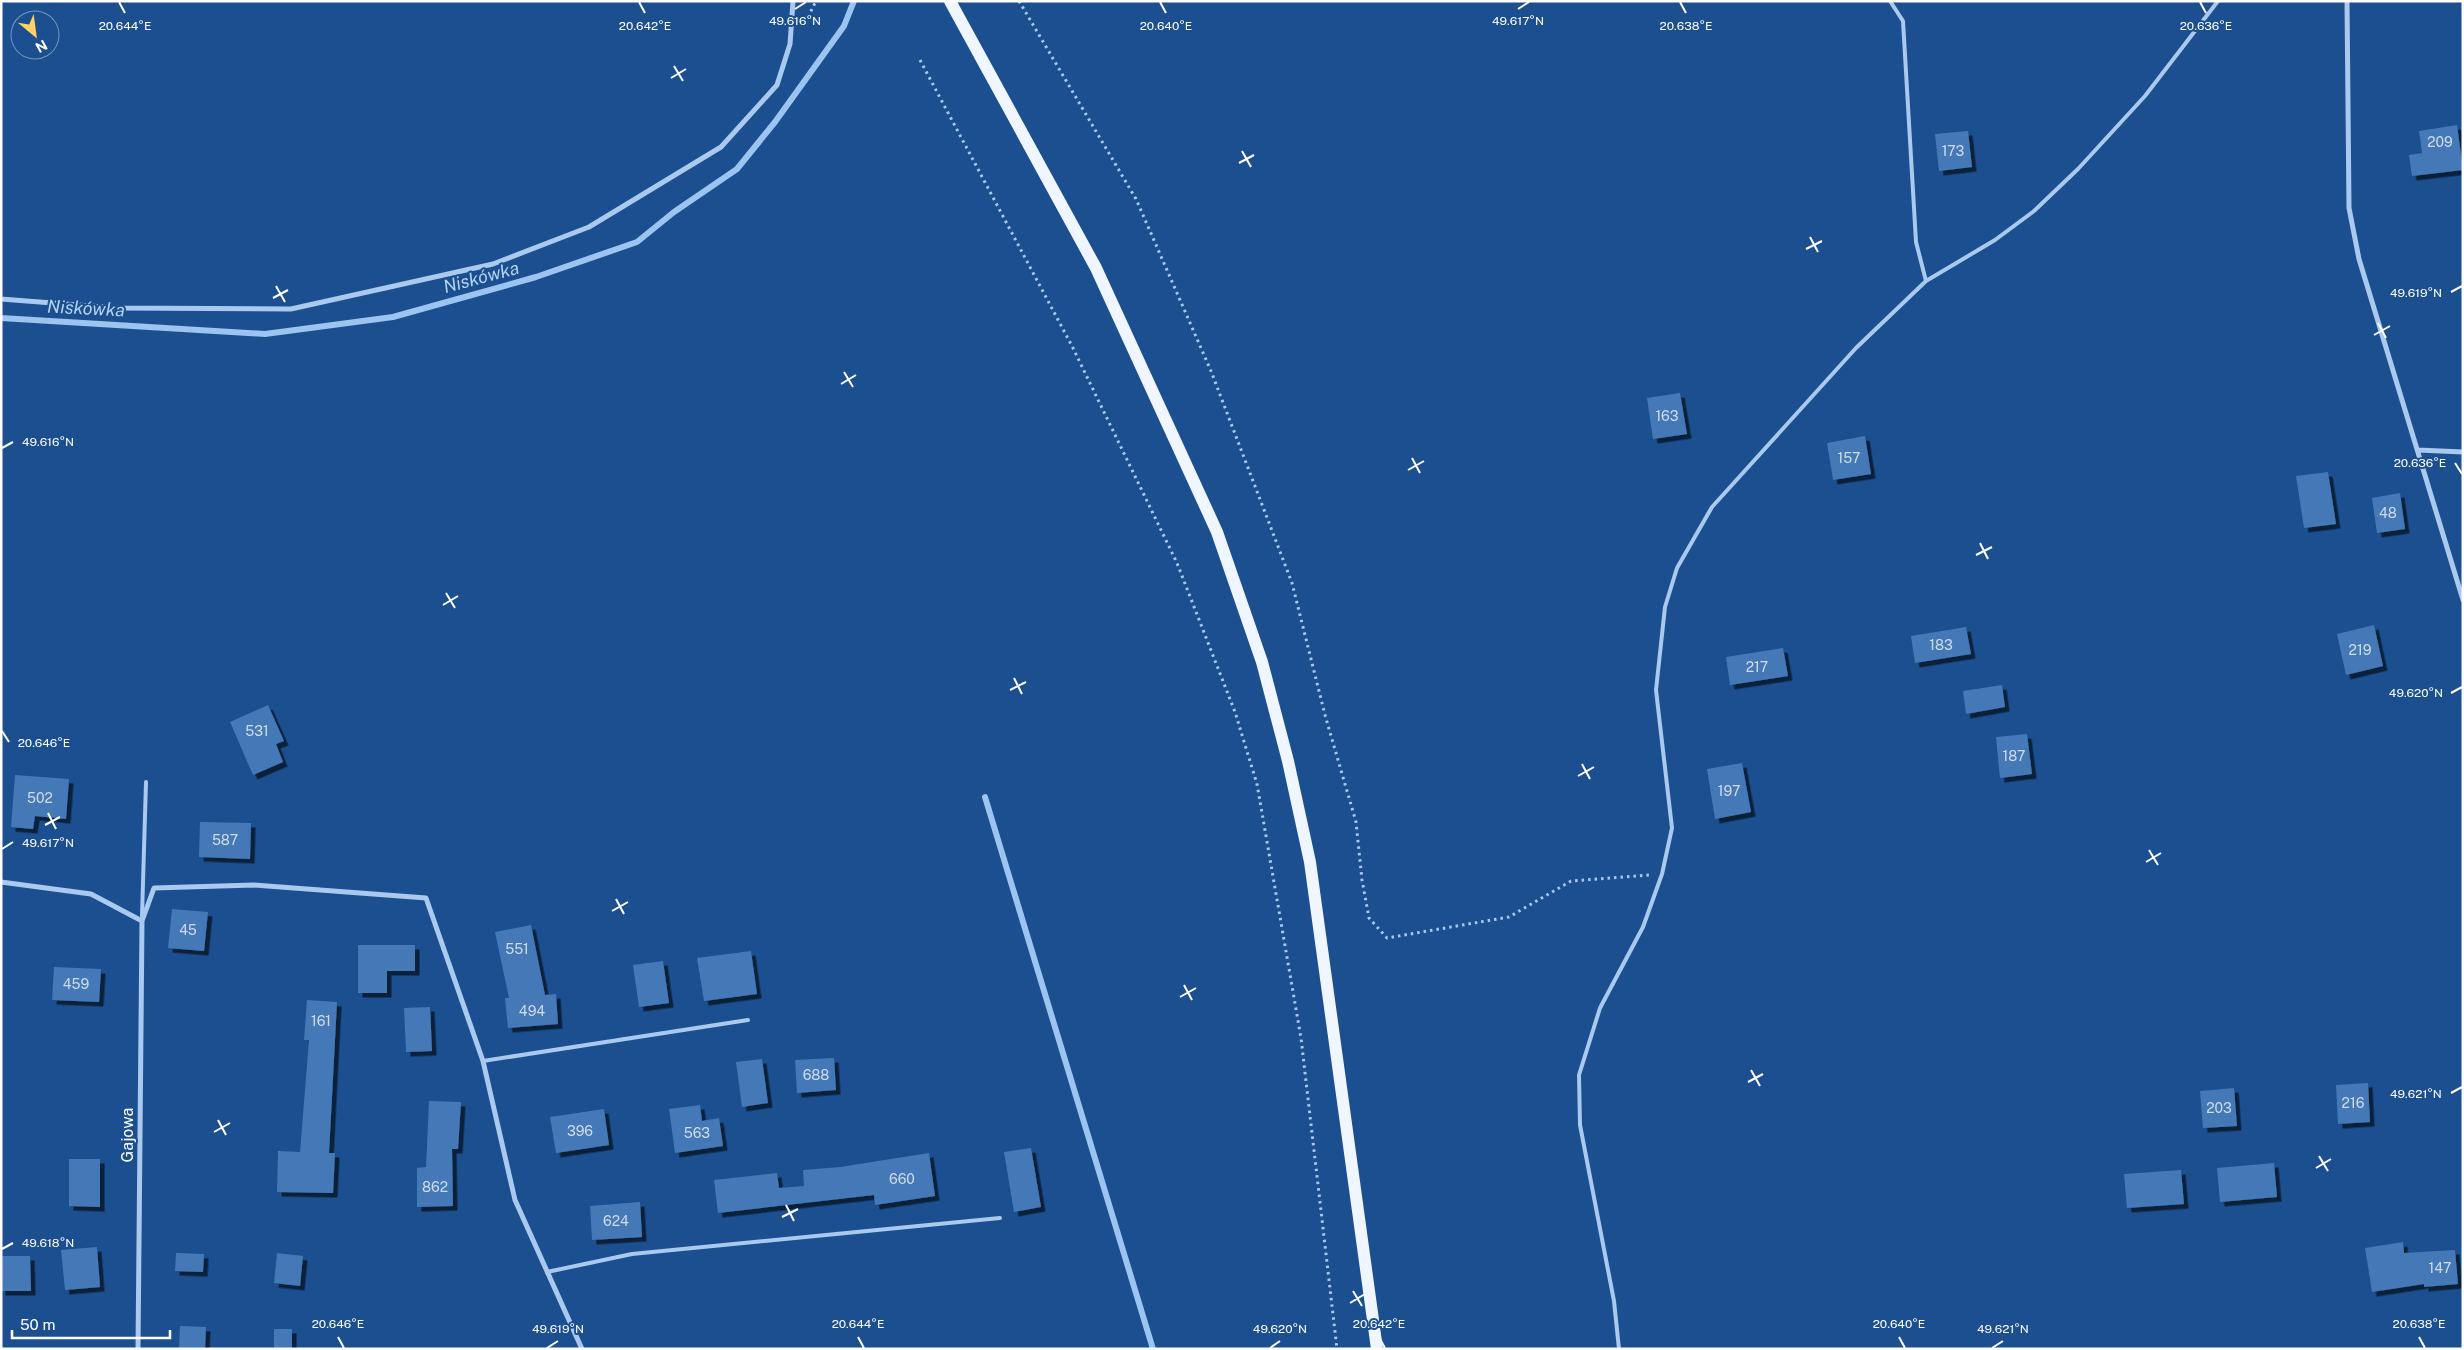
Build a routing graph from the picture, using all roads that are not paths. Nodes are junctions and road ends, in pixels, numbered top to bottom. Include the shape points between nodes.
1 (793, 1) edge
2 (950, 1) edge
3 (1890, 1) edge
4 (2218, 1) edge
5 (2347, 1) edge
6 (1926, 281) junction
7 (1, 299) edge
8 (2418, 450) junction
9 (2463, 452) edge
10 (2463, 600) edge
11 (146, 782) dead end
12 (1, 882) edge
13 (142, 921) junction
14 (748, 1020) dead end
15 (483, 1061) junction
16 (1000, 1218) dead end
17 (547, 1272) junction
18 (138, 1349) edge
19 (582, 1349) edge
20 (1377, 1349) edge
21 (1619, 1349) edge

1 - 7 street via 790,44 777,85 721,147 589,227 502,261 291,309 117,308
2 - 20 main road via 1096,268 1217,532 1262,662 1310,862
3 - 6 lane via 1902,21 1916,242
4 - 6 lane via 2145,96 2078,169 2034,211 1995,240
5 - 8 street via 2349,208 2359,259
6 - 21 lane via 1856,348 1712,507 1677,568 1665,606 1656,690 1672,828 1662,874 1643,927 1600,1008 1579,1075 1580,1125 1614,1301
8 - 9 street
8 - 10 street
11 - 13 lane
12 - 13 street via 91,894
13 - 15 street, Gajowa via 154,888 254,885 426,898
13 - 18 street, Gajowa
14 - 15 lane
15 - 17 street via 515,1200
16 - 17 lane via 632,1254
17 - 19 street

